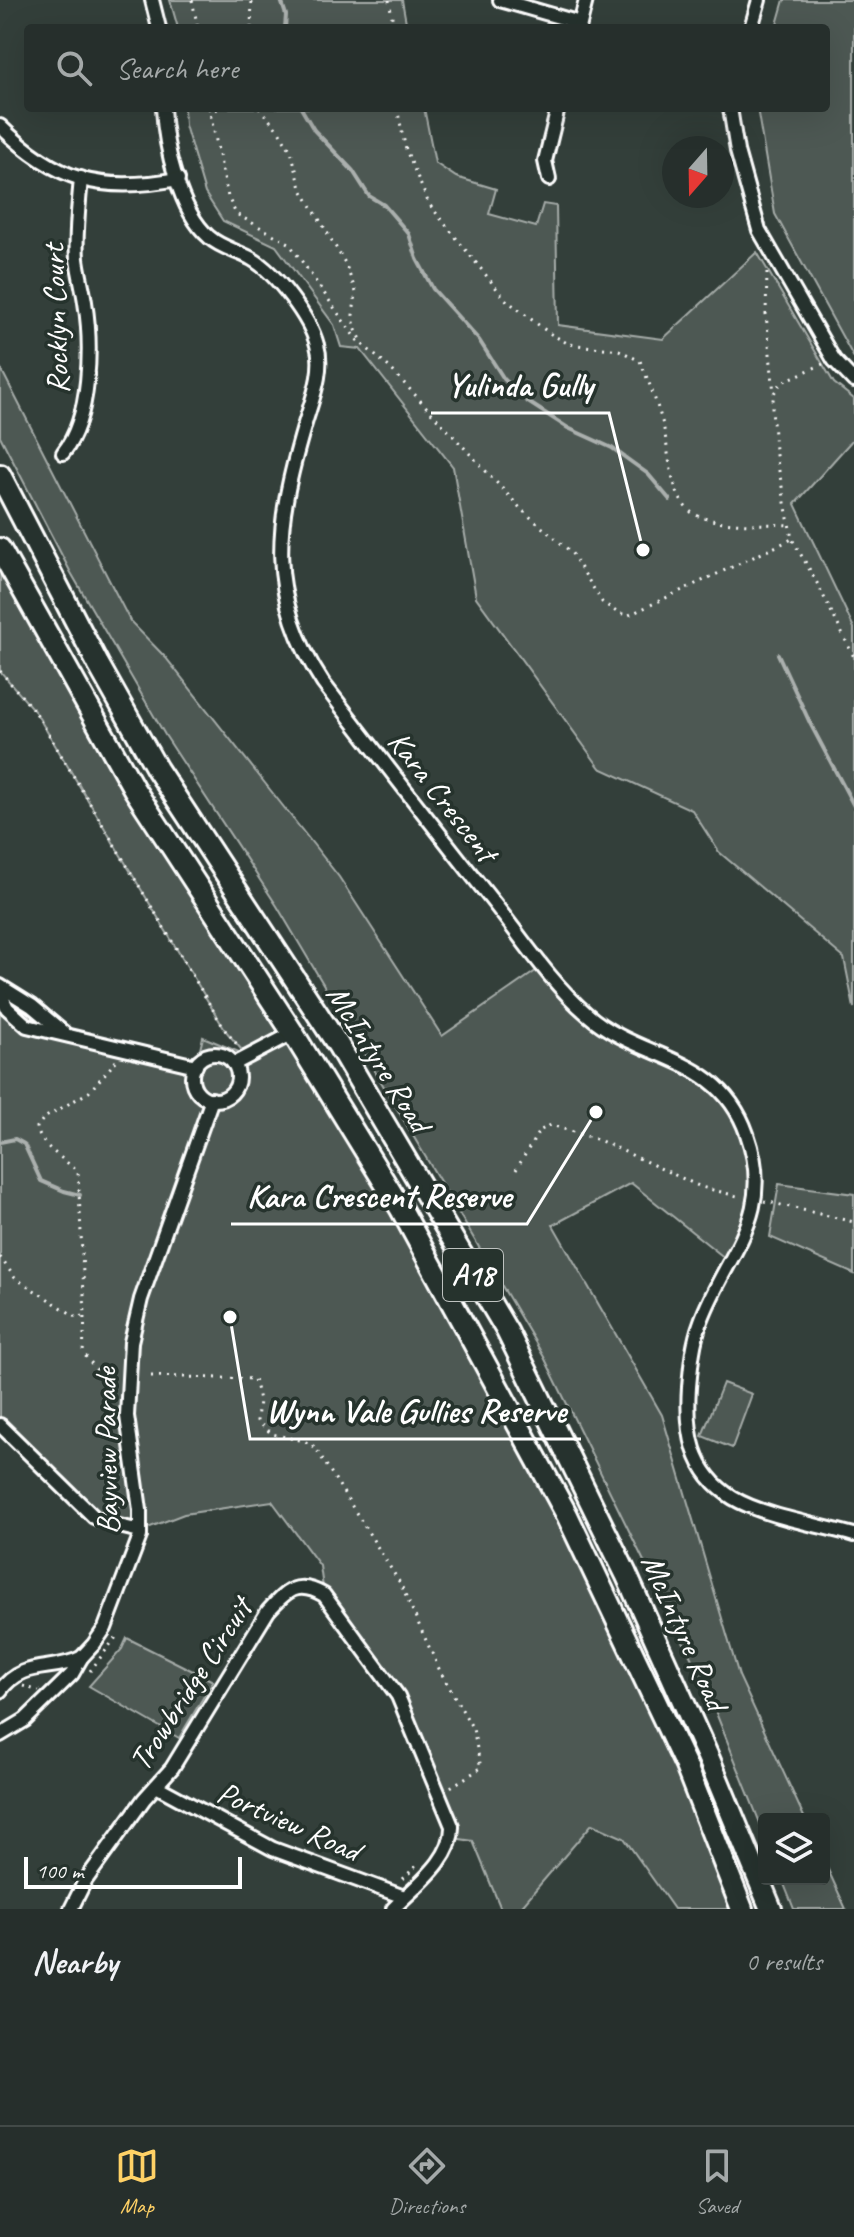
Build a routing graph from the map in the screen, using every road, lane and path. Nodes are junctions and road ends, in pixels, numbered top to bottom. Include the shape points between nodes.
1 (152, 0) edge
2 (192, 0) edge
3 (252, 0) edge
4 (389, 0) edge
5 (500, 0) edge
6 (586, 0) edge
7 (759, 0) edge
8 (158, 24) edge
9 (197, 24) edge
10 (251, 24) edge
11 (393, 24) edge
12 (573, 24) edge
13 (580, 24) edge
14 (752, 24) edge
15 (163, 112) edge
16 (210, 112) edge
17 (214, 112) edge
18 (262, 112) edge
19 (398, 112) edge
20 (557, 112) edge
21 (731, 112) edge
22 (210, 116) junction
23 (0, 126) edge
24 (81, 178) junction
25 (178, 179) junction
26 (549, 179) dead end
27 (768, 269) dead end
28 (365, 346) junction
29 (834, 360) junction
30 (854, 381) edge
31 (774, 393) junction
32 (63, 453) dead end
33 (0, 475) edge
34 (789, 525) junction
35 (792, 539) junction
36 (0, 549) edge
37 (854, 657) edge
38 (0, 671) edge
39 (0, 986) edge
40 (300, 987) junction
41 (0, 993) edge
42 (293, 1033) junction
43 (67, 1035) junction
44 (338, 1045) junction
45 (125, 1049) junction
46 (248, 1057) junction
47 (234, 1064) junction
48 (196, 1066) junction
49 (212, 1099) junction
50 (516, 1170) dead end
51 (754, 1198) junction
52 (854, 1222) edge
53 (0, 1257) edge
54 (85, 1315) junction
55 (101, 1375) dead end
56 (151, 1376) dead end
57 (0, 1425) edge
58 (100, 1505) dead end
59 (140, 1524) junction
60 (854, 1535) edge
61 (81, 1658) junction
62 (18, 1683) dead end
63 (0, 1691) edge
64 (46, 1693) dead end
65 (0, 1735) edge
66 (156, 1786) junction
67 (439, 1794) junction
68 (425, 1857) dead end
69 (385, 1890) junction
70 (404, 1897) junction
71 (71, 1909) edge
72 (393, 1909) edge
73 (742, 1909) edge
74 (771, 1909) edge

1 - 8 street
2 - 9 path
3 - 10 path
4 - 11 path
5 - 12 street
6 - 13 street
7 - 14 street
15 - 25 street, Kara Crescent
16 - 22 path
17 - 22 path
18 - 28 path via 291,151 301,188 345,263 356,292 355,328
19 - 34 path via 406,150 429,204 505,299 569,344 619,350 640,361 663,424 678,496 691,511 731,522
20 - 26 street via 545,161
21 - 29 street via 759,230
22 - 28 path via 236,214 289,243
23 - 24 street via 34,157
24 - 25 street via 124,186
24 - 32 street, Rocklyn Court via 77,257 86,313 86,382 81,421
25 - 51 street, Kara Crescent via 201,229 271,274 305,318 318,346 320,366 281,528 287,602 310,663 580,1008 608,1030 696,1070 722,1092 747,1134
27 - 31 path via 766,314
28 - 35 path via 523,511 571,552 602,602 618,613 629,615
29 - 30 street
29 - 31 path via 782,382
31 - 34 path via 775,450
33 - 40 main road, McIntyre Road / A18 via 157,769
34 - 35 path
35 - 37 path
36 - 42 main road, McIntyre Road / A18 via 127,778
38 - 46 path via 36,713 225,1030
39 - 43 street
40 - 42 main road
40 - 44 main road, McIntyre Road / A18
41 - 43 street via 7,1008 27,1026
42 - 44 main road
42 - 46 street
42 - 73 main road, McIntyre Road / A18 via 401,1209 567,1515 686,1766
43 - 45 street
44 - 74 main road, McIntyre Road / A18 via 545,1404 709,1759
45 - 48 street
45 - 54 path via 89,1092 37,1127 48,1149 78,1172
46 - 47 street
47 - 48 street via 217,1054
47 - 49 street via 236,1086 230,1095
48 - 49 street via 192,1080 197,1091
49 - 59 street, Bayview Parade via 141,1299 131,1342 127,1416
50 - 51 path via 539,1131 551,1125 599,1140 701,1187
51 - 52 path
51 - 60 street, Kara Crescent via 740,1247 705,1312 692,1351 689,1436 699,1463 721,1490 743,1503
53 - 54 path via 15,1278 78,1318
54 - 55 path via 83,1353
56 - 67 path via 254,1379 257,1421 272,1434 315,1447 400,1583 473,1729 481,1768
57 - 59 street via 94,1517 111,1524
58 - 59 path via 125,1505
59 - 61 street, Bayview Parade via 105,1628
61 - 63 street via 27,1669
61 - 65 street, Bayview Parade via 72,1674 25,1720
62 - 64 path
66 - 67 street, Trowbridge Circuit via 268,1611 281,1595 302,1587 324,1595 394,1689
66 - 69 street, Portview Road via 273,1849
66 - 71 street, Trowbridge Circuit via 85,1881
67 - 70 street, Trowbridge Circuit via 452,1826 451,1845
68 - 69 path
69 - 70 street, Portview Road
70 - 72 street, Trowbridge Circuit

